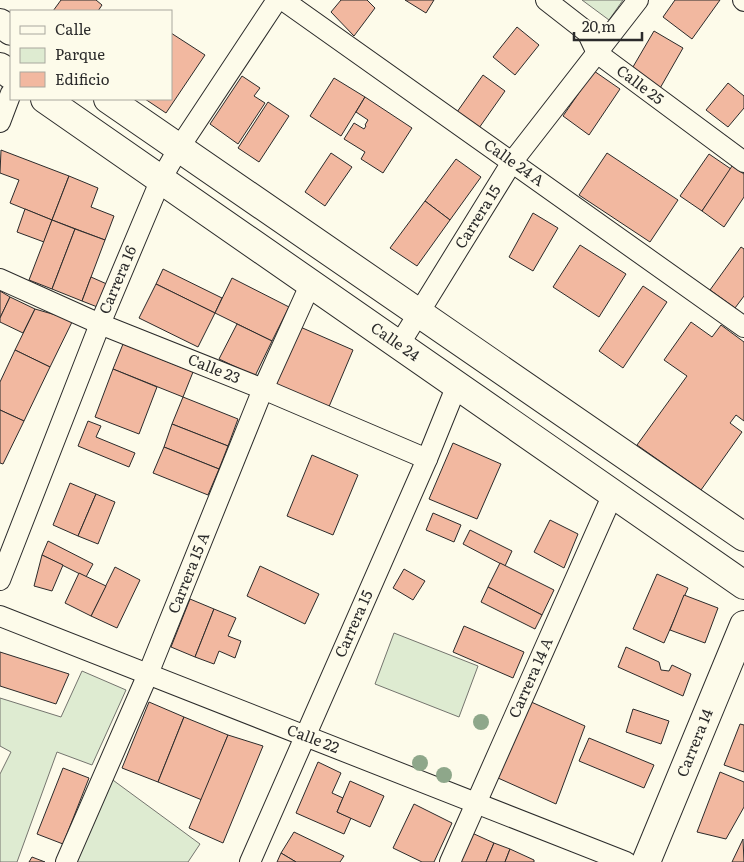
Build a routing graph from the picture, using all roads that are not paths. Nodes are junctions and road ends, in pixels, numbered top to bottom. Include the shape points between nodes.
1 (277, 0) edge
2 (283, 0) edge
3 (546, 0) edge
4 (638, 0) edge
5 (597, 53) junction
6 (10, 96) edge
7 (46, 100) edge
8 (109, 100) edge
9 (0, 122) edge
10 (178, 148) junction
11 (512, 162) junction
12 (744, 162) edge
13 (161, 179) junction
14 (0, 279) edge
15 (311, 283) junction
16 (418, 314) junction
17 (100, 324) junction
18 (743, 324) edge
19 (400, 345) junction
20 (456, 385) junction
21 (263, 389) junction
22 (427, 458) junction
23 (613, 494) junction
24 (744, 537) edge
25 (0, 580) edge
26 (744, 585) edge
27 (0, 616) edge
28 (744, 625) edge
29 (148, 674) junction
30 (305, 736) junction
31 (476, 803) junction
32 (66, 862) edge
33 (250, 862) edge
34 (450, 862) edge
35 (626, 862) edge
36 (646, 862) edge

1 - 10 street, Carrera 16
2 - 11 street, Calle 24 A
3 - 5 street, Calle 25 via 587,32
4 - 5 street, Carrera 15
5 - 11 street, Carrera 15
5 - 12 street, Calle 25
6 - 9 street
7 - 13 street, Calle 24
8 - 10 street
10 - 13 street, Carrera 16
10 - 16 street
11 - 16 street, Carrera 15
11 - 18 street, Calle 24 A
13 - 15 street, Calle 24
13 - 17 street, Carrera 16
14 - 17 street, Calle 23
15 - 19 street, Calle 24
15 - 21 street, Carrera 15 A
16 - 19 street, Carrera 15
16 - 24 street
17 - 21 street, Calle 23
17 - 25 street, Carrera 16
19 - 20 street, Calle 24
20 - 22 street, Carrera 15
20 - 23 street, Calle 24
21 - 22 street, Calle 23
21 - 29 street, Carrera 15 A
22 - 30 street, Carrera 15
23 - 26 street, Calle 24
23 - 31 street, Carrera 14 A
27 - 29 street, Calle 22
28 - 36 street, Carrera 14
29 - 30 street, Calle 22
29 - 32 street, Carrera 15 A
30 - 31 street, Calle 22
30 - 33 street, Carrera 15
31 - 34 street, Carrera 14 A
31 - 35 street, Calle 22

